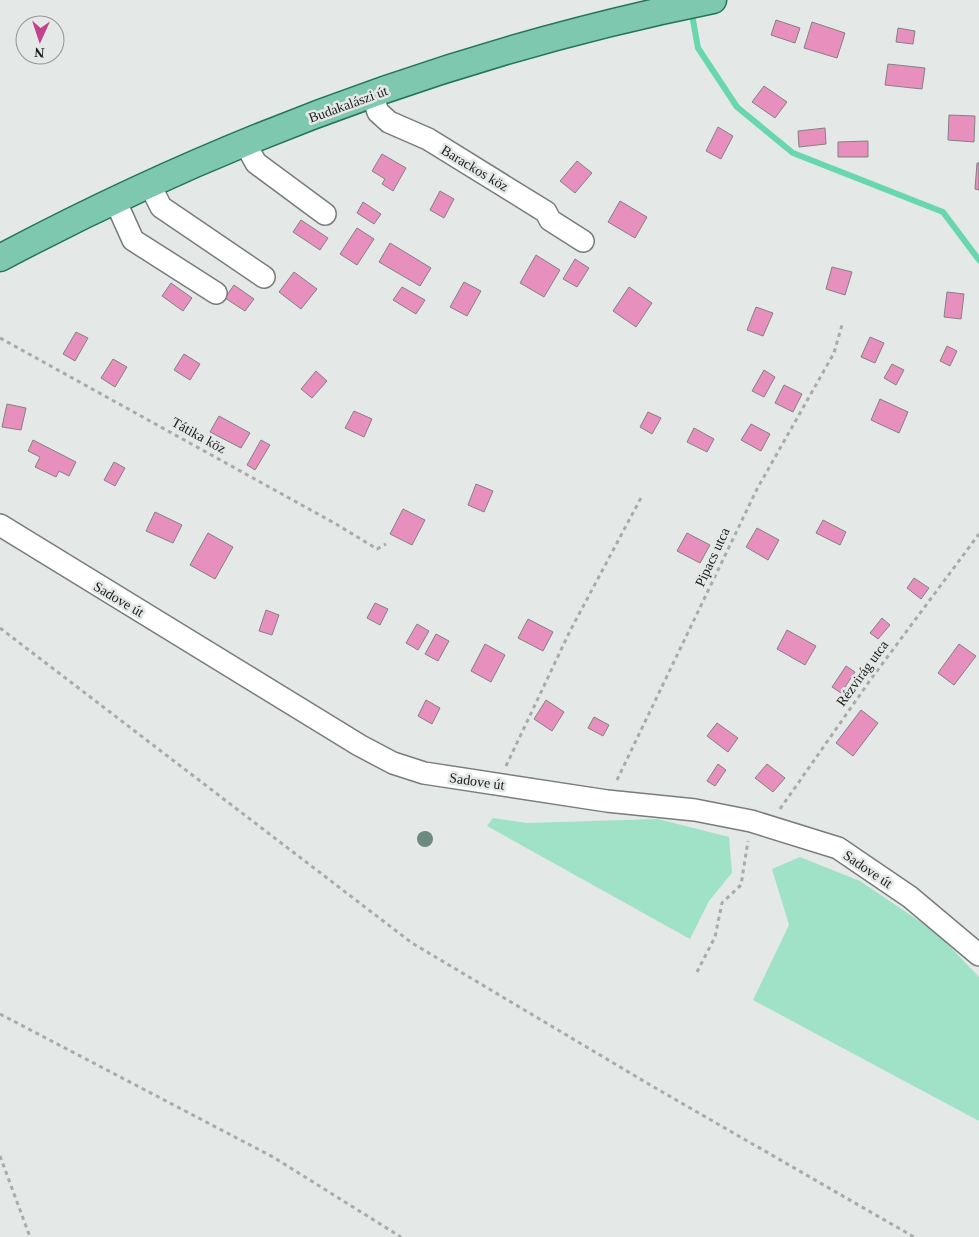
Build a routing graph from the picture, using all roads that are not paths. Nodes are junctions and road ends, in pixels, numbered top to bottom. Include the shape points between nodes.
1 (710, 1) edge
2 (372, 94) junction
3 (244, 143) junction
4 (150, 185) junction
5 (115, 200) junction
6 (325, 214) dead end
7 (583, 241) dead end
8 (0, 258) edge
9 (264, 278) dead end
10 (216, 293) dead end
11 (0, 525) edge
12 (979, 955) edge

1 - 2 main road, Budakalászi út via 575,31
2 - 3 main road, Budakalászi út
2 - 7 street, Barackos köz via 378,112 389,122 428,139 546,212 550,220
3 - 4 main road, Budakalászi út
3 - 6 street via 256,163
4 - 5 main road, Budakalászi út
4 - 9 street via 161,207
5 - 8 main road, Budakalászi út
5 - 10 street via 133,240
11 - 12 street, Sadove út via 393,763 424,773 607,801 695,810 758,823 838,848 910,897

